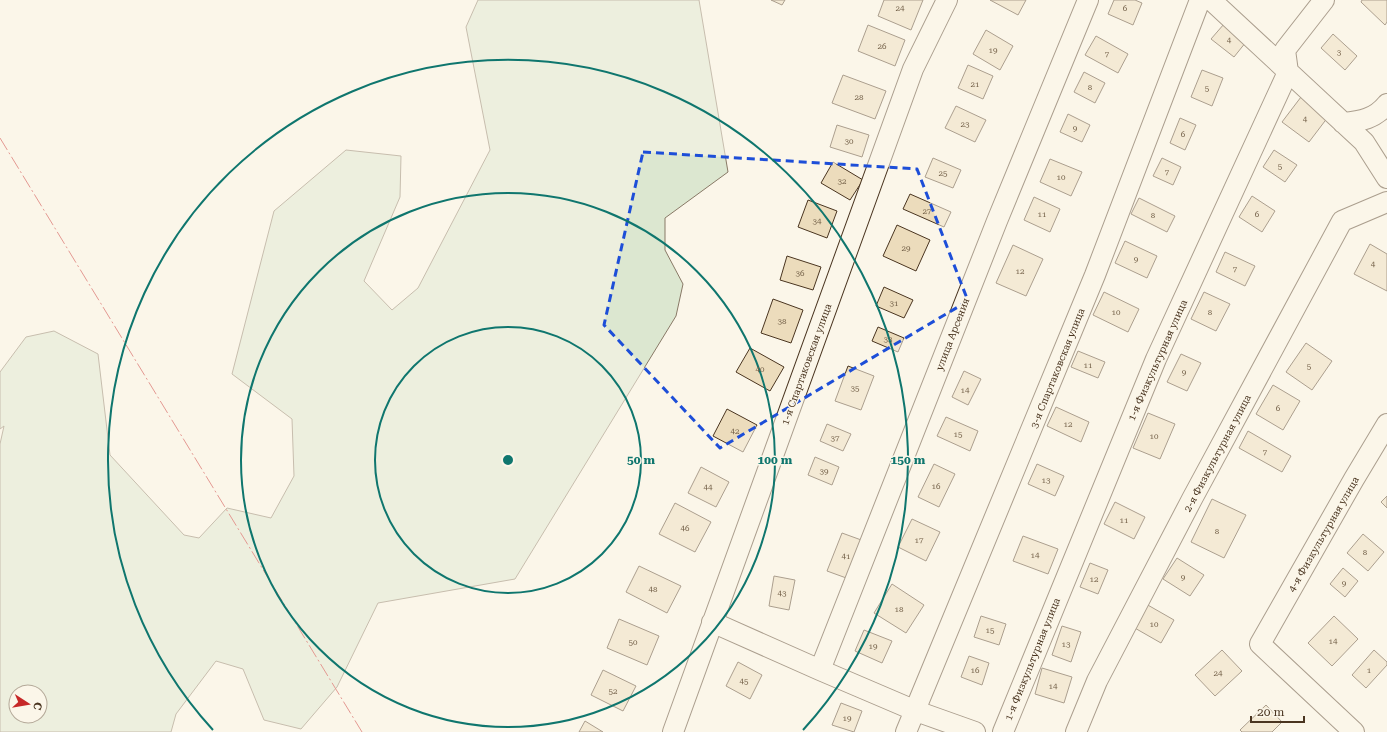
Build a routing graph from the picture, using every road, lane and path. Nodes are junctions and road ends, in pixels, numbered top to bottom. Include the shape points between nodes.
1 (947, 0) edge
2 (1088, 0) edge
3 (1200, 0) edge
4 (1211, 0) edge
5 (1324, 0) edge
6 (1288, 72) junction
7 (1387, 104) edge
8 (1343, 123) junction
9 (1387, 178) edge
10 (1387, 202) edge
11 (1387, 424) edge
12 (712, 622) junction
13 (820, 670) junction
14 (916, 711) junction
15 (673, 732) edge
16 (906, 732) edge
17 (975, 732) edge
18 (1003, 732) edge
19 (1076, 732) edge
20 (1354, 732) edge

1 - 12 street, 1-я Спартаковская улица via 913,69
2 - 13 street, улица Арсения via 997,221
3 - 14 street, 3-я Спартаковская улица via 1095,275
4 - 6 street
5 - 6 street via 1285,50
6 - 8 street
6 - 18 street, 1-я Физкультурная улица via 1156,359
7 - 8 street via 1382,110 1364,120
8 - 9 street via 1364,142
10 - 19 street, 2-я Физкультурная улица via 1342,221 1188,506 1097,681
11 - 20 street, 4-я Физкультурная улица via 1260,644
12 - 13 street
12 - 15 street, 1-я Спартаковская улица
13 - 14 street
14 - 16 street, 3-я Спартаковская улица
14 - 17 street

